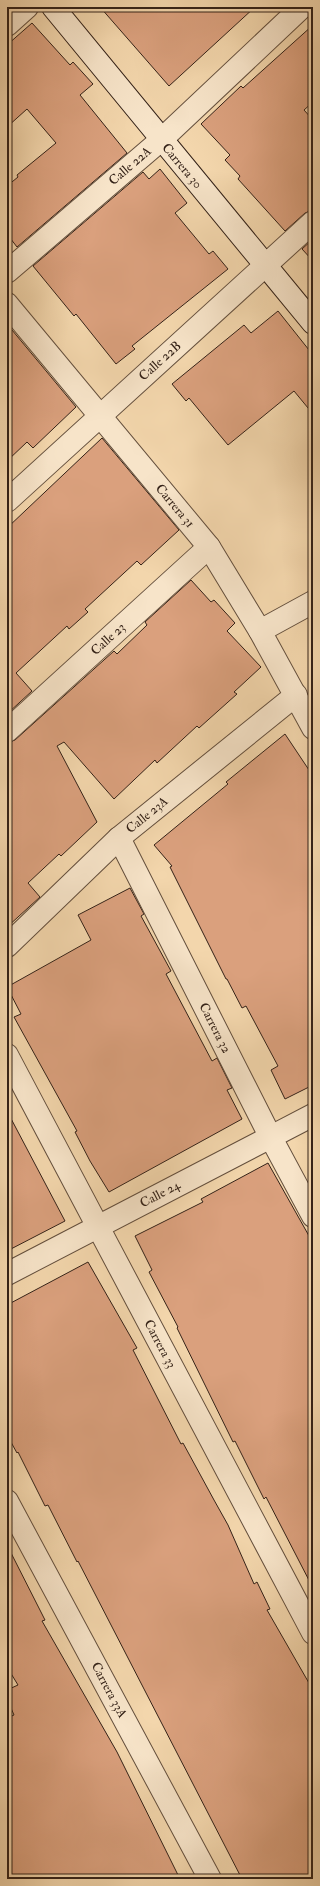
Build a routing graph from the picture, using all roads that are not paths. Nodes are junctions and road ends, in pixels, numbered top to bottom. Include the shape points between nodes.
1 (27, 7) edge
2 (54, 7) edge
3 (302, 7) edge
4 (7, 25) edge
5 (161, 140) junction
6 (313, 222) edge
7 (265, 266) junction
8 (7, 272) edge
9 (7, 304) edge
10 (313, 323) edge
11 (100, 415) junction
12 (7, 501) edge
13 (209, 547) junction
14 (313, 602) edge
15 (260, 631) junction
16 (296, 695) junction
17 (313, 728) edge
18 (7, 732) edge
19 (119, 838) junction
20 (7, 946) edge
21 (7, 1055) edge
22 (313, 1115) edge
23 (270, 1136) junction
24 (313, 1216) edge
25 (99, 1226) junction
26 (7, 1274) edge
27 (7, 1501) edge
28 (313, 1633) edge
29 (210, 1879) edge

1 - 4 street
2 - 5 street, Carrera 30
3 - 5 street, Calle 22A
5 - 7 street, Carrera 30
5 - 8 street, Calle 22A
6 - 7 street, Calle 22B
7 - 10 street, Carrera 30
7 - 11 street, Calle 22B
9 - 11 street, Carrera 31
11 - 12 street, Calle 22B
11 - 13 street, Carrera 31
13 - 15 street, Carrera 31
13 - 18 street, Calle 23
14 - 15 street
15 - 16 street, Carrera 31
16 - 17 street, Carrera 31
16 - 19 street, Calle 23A
19 - 20 street, Calle 23A
19 - 23 street, Carrera 32
21 - 25 street, Carrera 33
22 - 23 street, Calle 24
23 - 24 street, Carrera 32
23 - 25 street, Calle 24
25 - 26 street, Calle 24
25 - 28 street, Carrera 33
27 - 29 street, Carrera 33A

